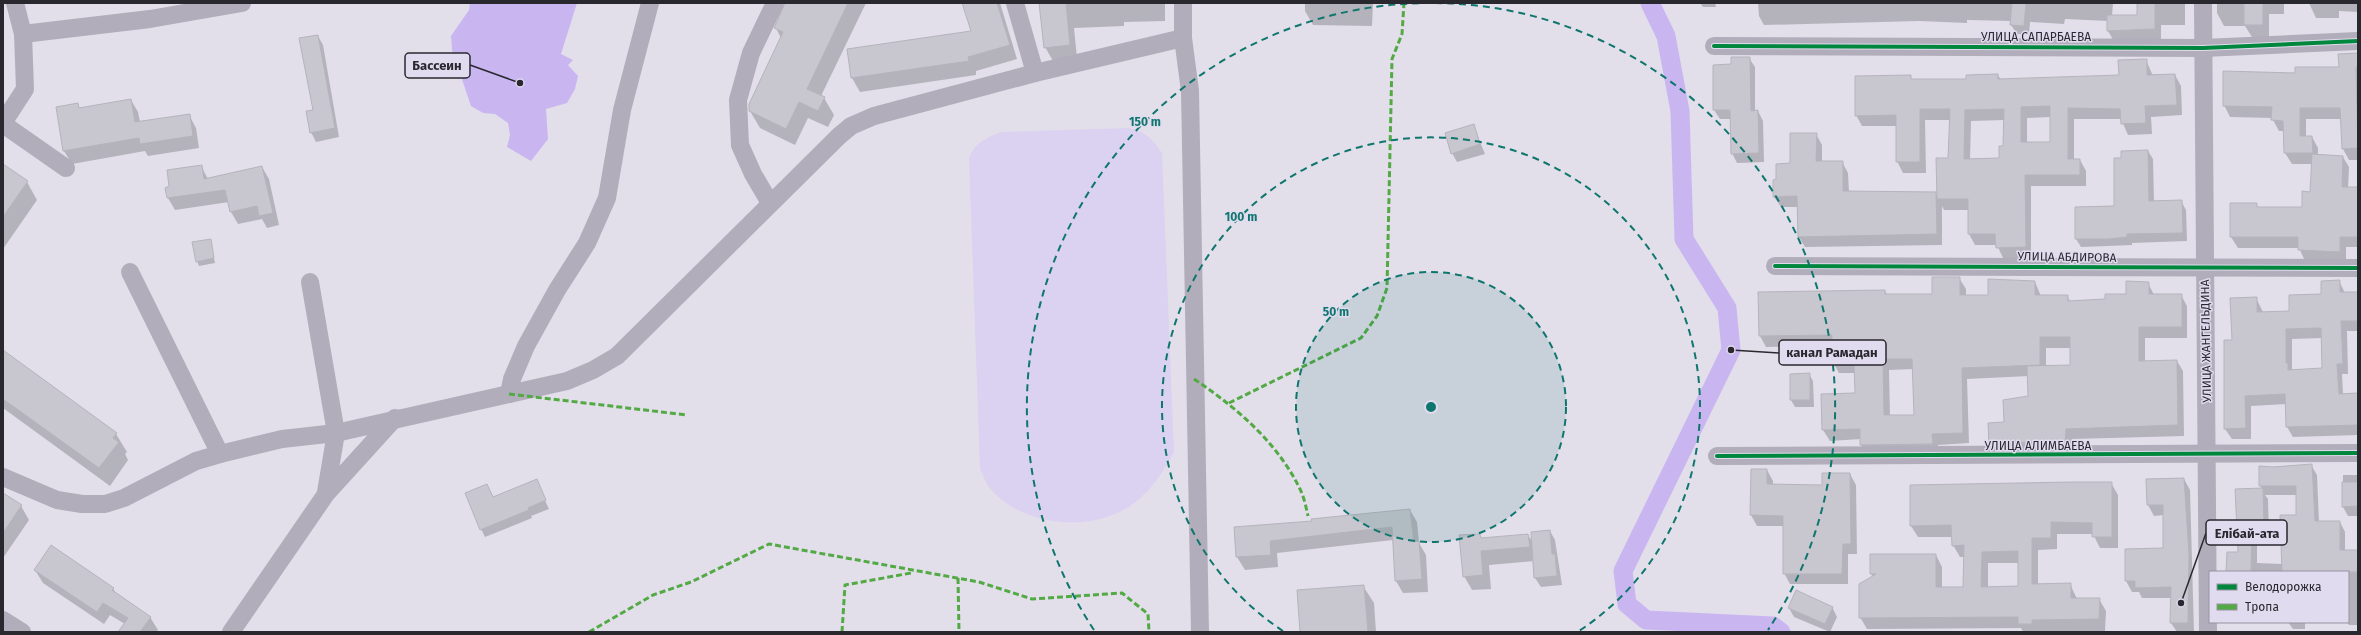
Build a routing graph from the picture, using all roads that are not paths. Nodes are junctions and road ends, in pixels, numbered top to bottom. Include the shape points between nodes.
1 (15, 3) edge
2 (242, 3) edge
3 (650, 3) edge
4 (775, 3) edge
5 (1015, 3) edge
6 (1183, 3) edge
7 (2203, 3) edge
8 (23, 34) junction
9 (1183, 38) junction
10 (2358, 41) edge
11 (1714, 46) dead end
12 (2203, 48) junction
13 (1034, 73) junction
14 (3, 123) edge
15 (66, 168) dead end
16 (770, 203) junction
17 (1775, 266) dead end
18 (2358, 268) edge
19 (2205, 269) junction
20 (130, 272) dead end
21 (310, 282) dead end
22 (510, 394) junction
23 (396, 418) junction
24 (336, 433) junction
25 (2358, 453) edge
26 (220, 454) junction
27 (2207, 455) junction
28 (1717, 456) dead end
29 (3, 477) edge
30 (326, 494) junction
31 (3, 620) edge
32 (22, 632) edge
33 (231, 632) edge
34 (1200, 632) edge
35 (2208, 632) edge

1 - 8 street
2 - 8 street via 150,19
3 - 22 street via 622,110 607,198 587,243 526,346 512,379
4 - 16 street via 751,53 738,100 740,145
5 - 13 street
6 - 9 street
7 - 12 street, УЛИЦА ЖАНГЕЛЬДИНА
8 - 14 street via 25,89
9 - 13 street
9 - 34 street via 1190,91
10 - 12 street, УЛИЦА САПАРБАЕВА
11 - 12 street, УЛИЦА САПАРБАЕВА
12 - 19 street, УЛИЦА ЖАНГЕЛЬДИНА
13 - 16 street via 874,116 851,126
14 - 15 street
16 - 22 street via 617,356 567,381
17 - 19 street, УЛИЦА АБДИРОВА
18 - 19 street, УЛИЦА АБДИРОВА
19 - 27 street, УЛИЦА ЖАНГЕЛЬДИНА
20 - 26 street
21 - 24 street
22 - 23 street
23 - 24 street
23 - 30 street
24 - 26 street via 282,440
24 - 30 street
25 - 27 street, УЛИЦА АЛИМБАЕВА
26 - 29 street via 196,461 124,498 105,504 57,500
27 - 28 street, УЛИЦА АЛИМБАЕВА
27 - 35 street, УЛИЦА ЖАНГЕЛЬДИНА
30 - 33 street
31 - 32 street

